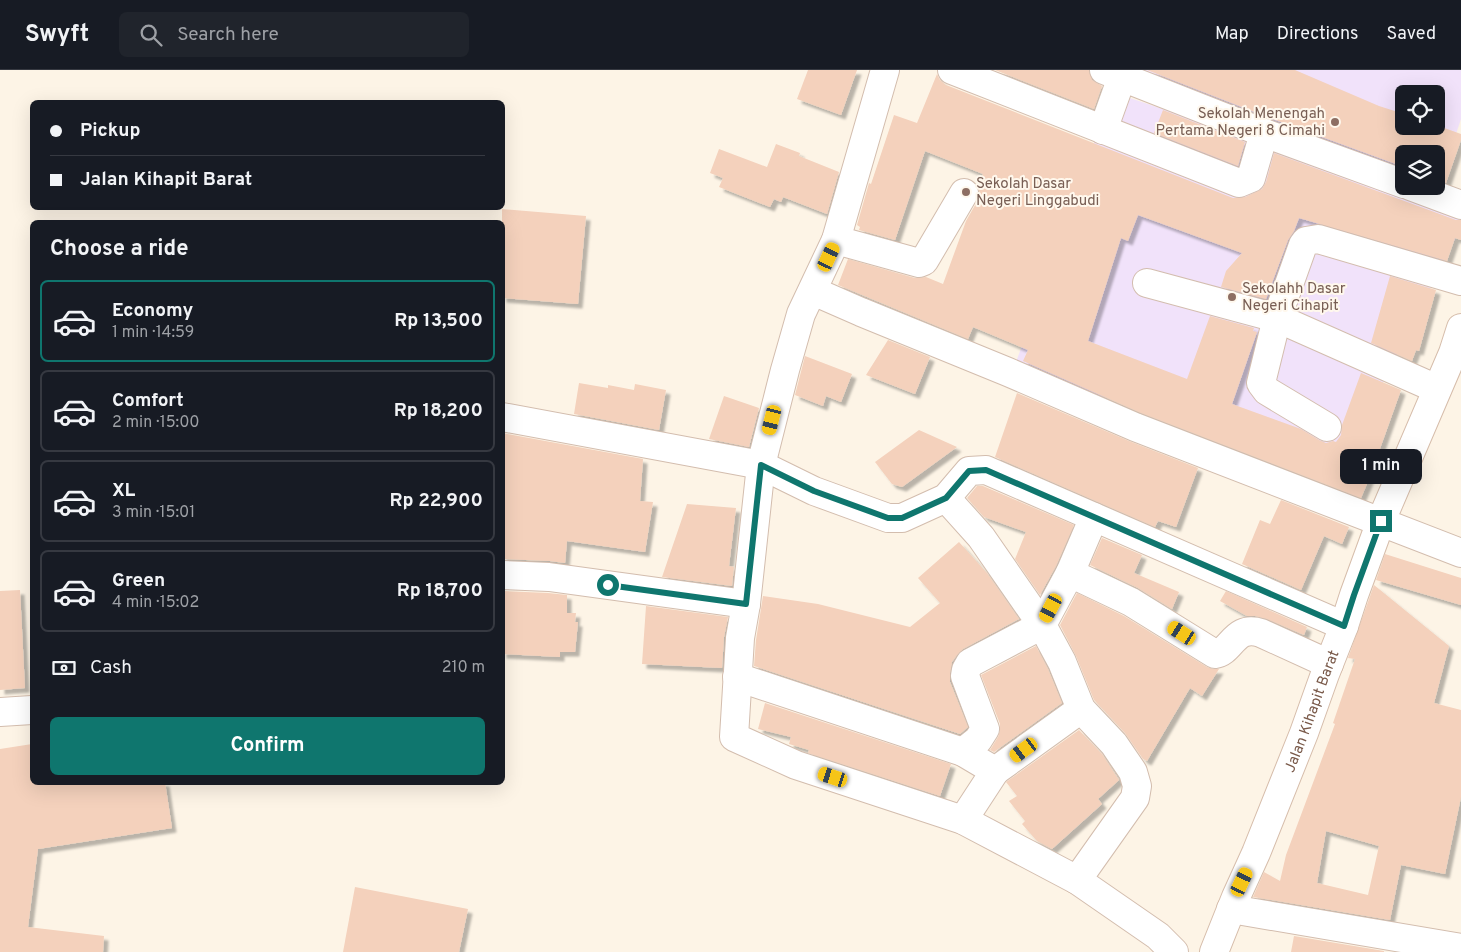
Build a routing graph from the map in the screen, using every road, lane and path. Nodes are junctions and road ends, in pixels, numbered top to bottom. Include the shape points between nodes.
1 (885, 70) edge
2 (952, 70) edge
3 (1113, 74) edge
4 (1103, 130) junction
5 (1264, 133) junction
6 (1395, 181) edge
7 (964, 193) dead end
8 (1434, 195) edge
9 (1461, 205) edge
10 (836, 240) junction
11 (1461, 281) edge
12 (1147, 283) dead end
13 (813, 291) junction
14 (1277, 318) junction
15 (1458, 346) edge
16 (1437, 390) junction
17 (505, 418) edge
18 (1328, 427) dead end
19 (761, 465) junction
20 (946, 498) junction
21 (1094, 517) junction
22 (1381, 521) junction
23 (1461, 552) edge
24 (1070, 573) junction
25 (505, 575) edge
26 (746, 604) junction
27 (1042, 625) junction
28 (1344, 626) junction
29 (1328, 664) junction
30 (737, 677) junction
31 (1081, 709) junction
32 (30, 710) edge
33 (0, 712) edge
34 (963, 752) junction
35 (995, 771) junction
36 (963, 820) junction
37 (1077, 880) junction
38 (1231, 909) junction
39 (1461, 948) edge
40 (1174, 952) edge
41 (1214, 952) edge

1 - 10 street
2 - 4 street
3 - 4 street
3 - 5 street
4 - 5 street via 1239,183 1251,178
5 - 6 street
7 - 10 street via 924,261 919,263
8 - 9 street
10 - 13 street
11 - 14 street via 1318,239 1306,241
12 - 14 street
13 - 19 street via 801,314 784,370
13 - 22 street via 1135,427
14 - 16 street
14 - 18 street via 1261,383 1267,391
15 - 16 street, Jalan Kihapit Barat
16 - 22 street, Jalan Kihapit Barat
17 - 19 street
19 - 20 street via 814,491 888,518 902,518
19 - 26 street
20 - 21 street via 969,471 986,470
20 - 27 street via 981,537
21 - 24 street
21 - 28 street
22 - 23 street
22 - 28 street, Jalan Kihapit Barat
24 - 27 street
24 - 29 street via 1131,602 1215,654 1234,638 1251,630
25 - 26 street via 550,577
26 - 30 street
27 - 31 street via 1062,662
27 - 34 street via 970,664 966,670 965,676 984,729 978,740
28 - 29 street, Jalan Kihapit Barat
29 - 38 street, Jalan Kihapit Barat via 1304,733
30 - 34 street
30 - 36 street via 734,737 796,765
31 - 35 street
31 - 37 street via 1114,744 1133,772 1137,786 1135,798
32 - 33 street
34 - 35 street
35 - 36 street
36 - 37 street
37 - 40 street via 1158,936
38 - 39 street
38 - 41 street, Jalan Kihapit Barat

